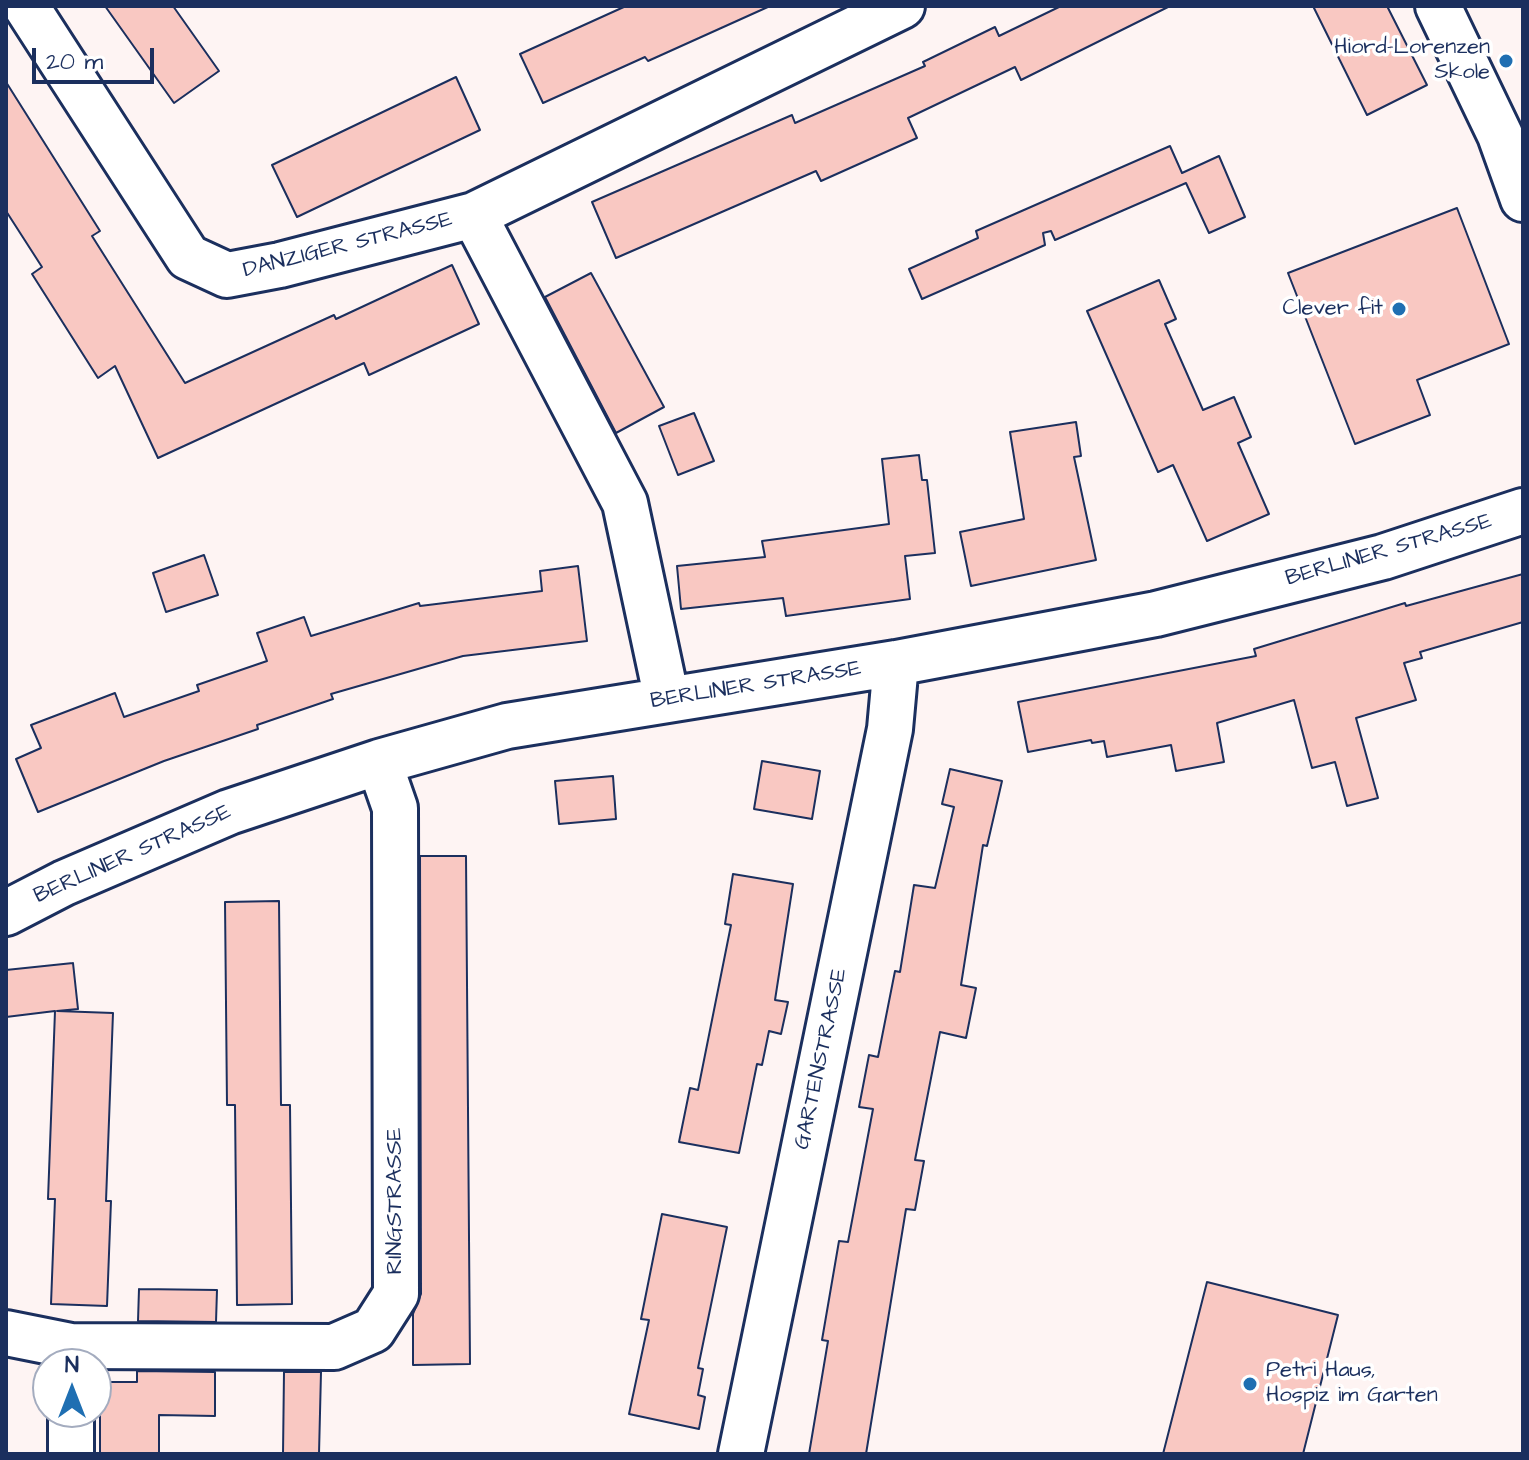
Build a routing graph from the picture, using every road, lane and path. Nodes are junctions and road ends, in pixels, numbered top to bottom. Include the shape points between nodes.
1 (26, 6) edge
2 (902, 6) edge
3 (1438, 6) edge
4 (1523, 199) edge
5 (474, 215) junction
6 (1523, 511) edge
7 (896, 663) junction
8 (667, 700) junction
9 (379, 762) junction
10 (6, 913) edge
11 (6, 1333) edge
12 (50, 1348) edge
13 (112, 1354) edge
14 (71, 1428) edge
15 (71, 1454) edge
16 (741, 1454) edge

1 - 5 street, DANZIGER STRASSE via 188,257 227,275
2 - 5 street, DANZIGER STRASSE
3 - 4 street via 1500,135
5 - 8 street, DANZIGER STRASSE via 625,503
6 - 7 street, BERLINER STRASSE via 1383,557 1156,614
7 - 8 street, BERLINER STRASSE
7 - 16 street, GARTENSTRASSE via 890,729
8 - 9 street, BERLINER STRASSE via 507,726
9 - 10 street, BERLINER STRASSE via 229,812
9 - 13 street, RINGSTRASSE via 395,808 396,1294 373,1330 334,1347
11 - 12 street, RINGSTRASSE
14 - 15 street

